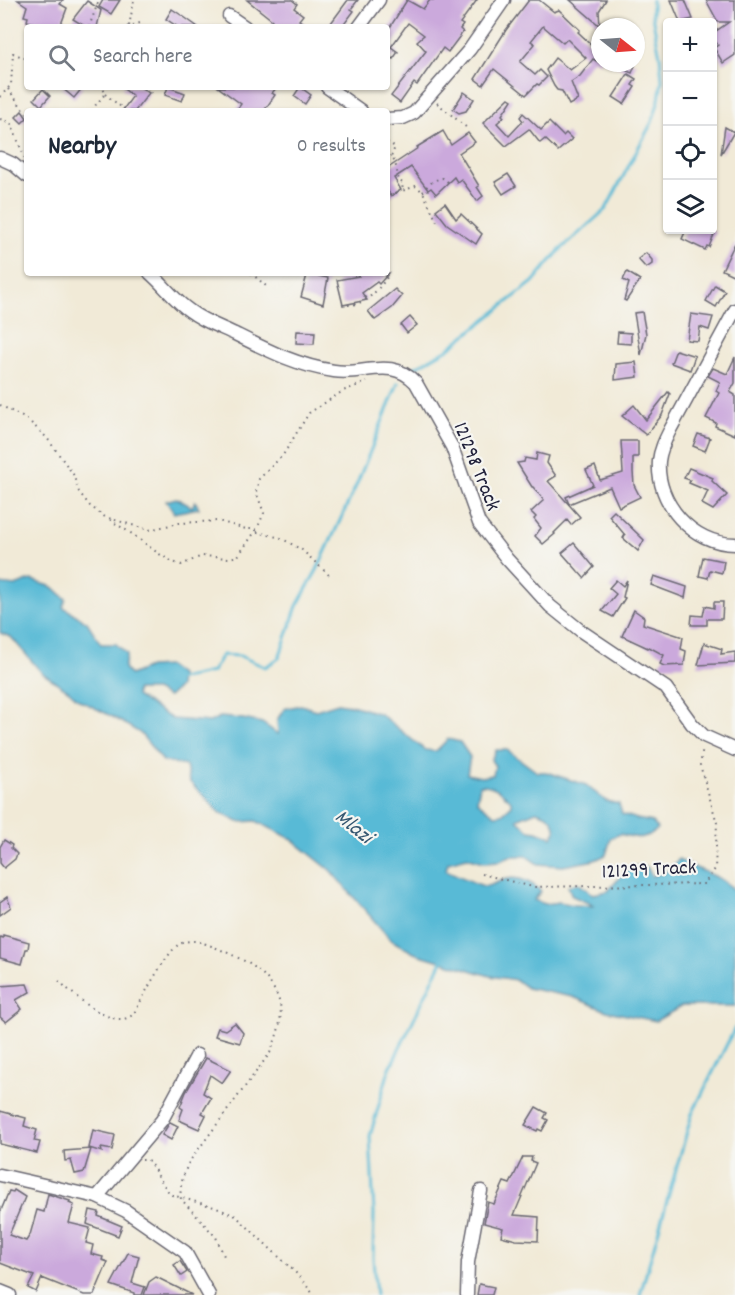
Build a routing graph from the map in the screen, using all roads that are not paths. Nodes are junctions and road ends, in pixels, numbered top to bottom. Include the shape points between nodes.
1 (379, 0) edge
2 (504, 0) edge
3 (229, 16) dead end
4 (240, 24) edge
5 (361, 24) edge
6 (331, 90) edge
7 (357, 108) edge
8 (390, 119) edge
9 (0, 158) edge
10 (24, 173) edge
11 (153, 276) edge
12 (734, 314) edge
13 (735, 544) edge
14 (735, 750) edge
15 (197, 1055) dead end
16 (0, 1175) edge
17 (481, 1191) dead end
18 (98, 1197) junction
19 (0, 1291) edge
20 (10, 1295) edge
21 (209, 1295) edge
22 (467, 1295) edge

1 - 5 street
2 - 8 street via 470,49 414,113
3 - 4 street
6 - 7 street
9 - 10 street
11 - 14 street, 121298 Track via 191,312 293,361 339,372 379,368 410,376 452,447 479,523 507,559 550,606 666,688 704,736
12 - 13 street via 670,430 659,466 668,502 689,529 714,541
15 - 18 street via 162,1120
16 - 18 street
17 - 22 street via 468,1262
18 - 21 street via 126,1211 185,1252
19 - 20 street

